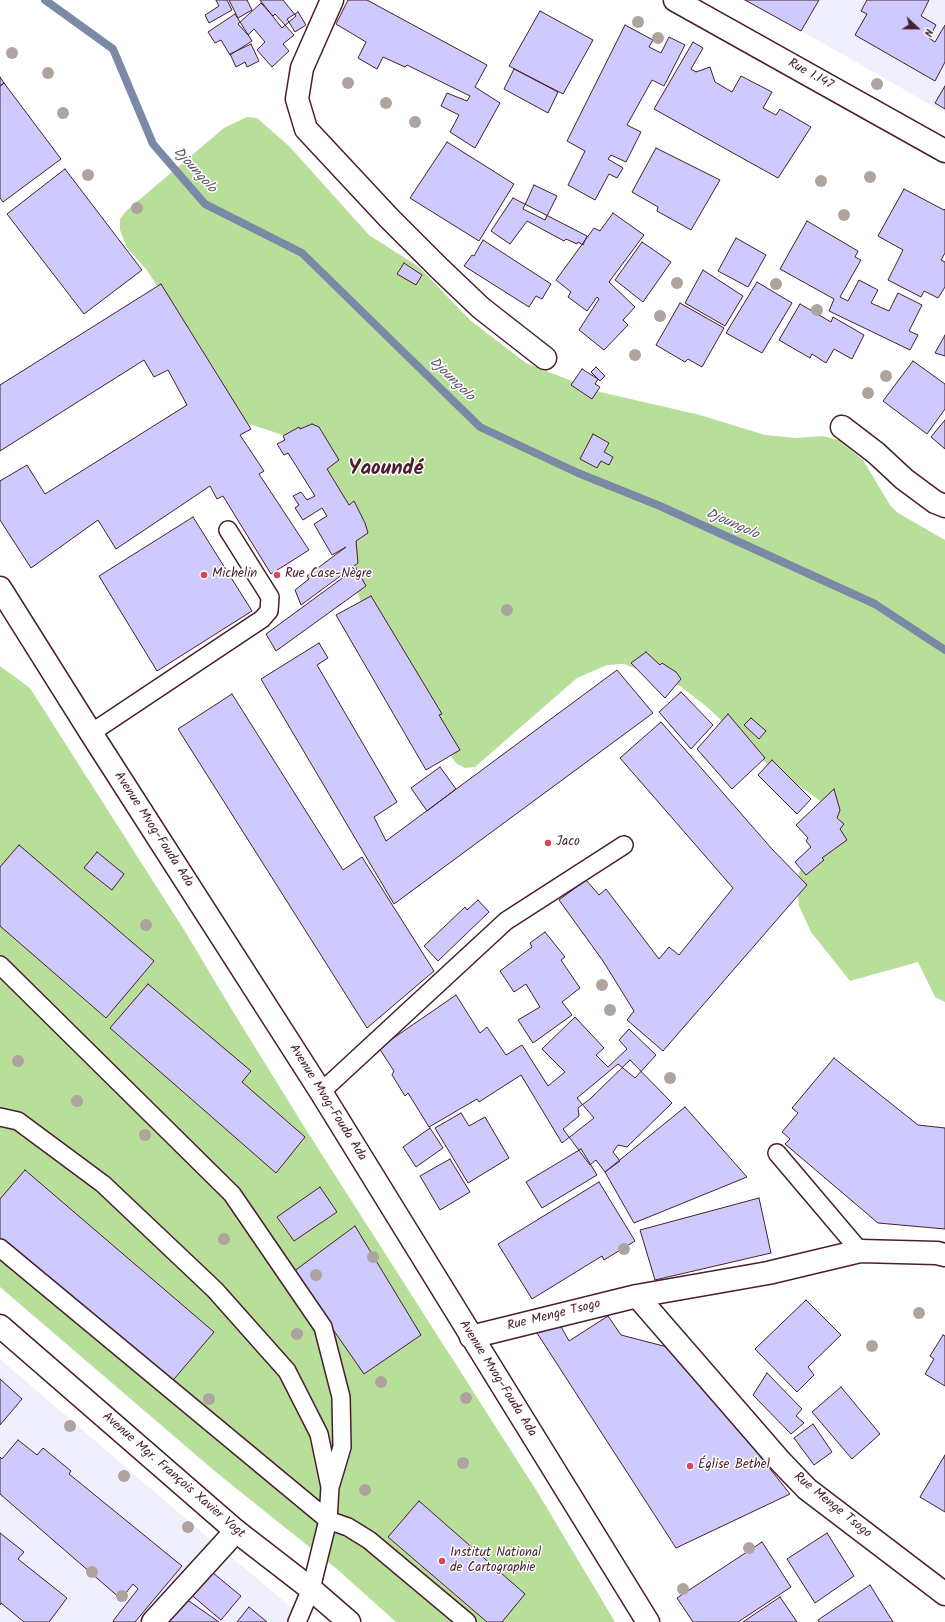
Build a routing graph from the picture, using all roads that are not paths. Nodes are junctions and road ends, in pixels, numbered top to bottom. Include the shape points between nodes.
1 (332, 0) edge
2 (674, 0) edge
3 (945, 151) edge
4 (545, 358) dead end
5 (842, 427) dead end
6 (945, 506) edge
7 (228, 530) dead end
8 (0, 588) edge
9 (91, 733) junction
10 (624, 845) dead end
11 (0, 965) edge
12 (321, 1092) junction
13 (0, 1117) edge
14 (777, 1153) dead end
15 (0, 1248) edge
16 (860, 1251) junction
17 (945, 1255) edge
18 (637, 1296) junction
19 (0, 1326) edge
20 (471, 1337) junction
21 (330, 1487) junction
22 (328, 1520) junction
23 (236, 1531) junction
24 (311, 1589) junction
25 (945, 1594) edge
26 (152, 1622) edge
27 (297, 1622) edge
28 (349, 1622) edge
29 (467, 1622) edge
30 (648, 1622) edge

1 - 4 street via 302,68 296,99 306,129 440,269 482,308
2 - 3 street, Rue 1.147
5 - 6 street via 904,479 935,502
7 - 9 lane via 270,597 269,611 262,619
8 - 9 street, Avenue Mvog-Fouda Ada
9 - 12 street, Avenue Mvog-Fouda Ada
10 - 12 lane via 506,921
11 - 21 lane via 232,1194 323,1327 341,1397 342,1447
12 - 20 street, Avenue Mvog-Fouda Ada
13 - 21 lane via 18,1121 103,1184 225,1301 287,1371 319,1434
14 - 16 lane
15 - 22 lane
16 - 17 street, Rue Menge Tsogo
16 - 18 street, Rue Menge Tsogo via 768,1273
18 - 20 street, Rue Menge Tsogo
18 - 25 street, Rue Menge Tsogo via 807,1489
19 - 23 street, Avenue Mgr. François Xavier Vogt
20 - 30 street, Avenue Mvog-Fouda Ada
21 - 22 lane
22 - 24 lane
22 - 29 lane via 348,1527 369,1540
23 - 24 street, Avenue Mgr. François Xavier Vogt
23 - 26 street
24 - 27 lane
24 - 28 street, Avenue Mgr. François Xavier Vogt

